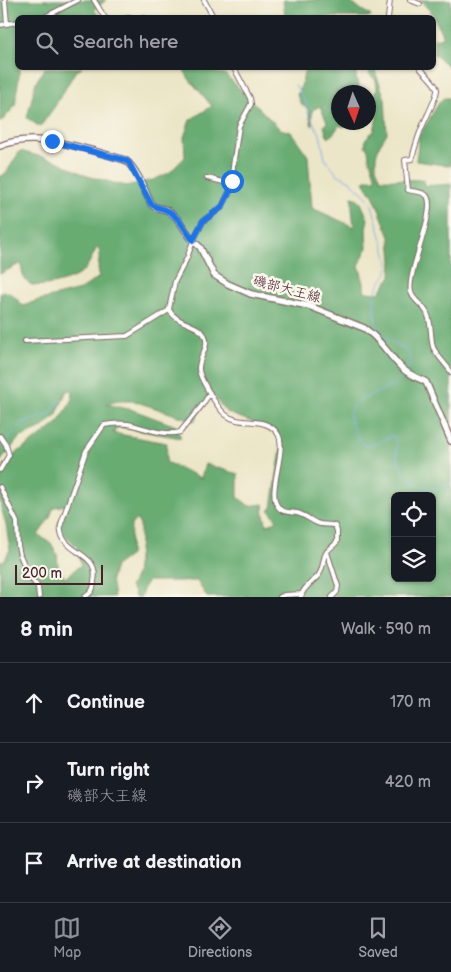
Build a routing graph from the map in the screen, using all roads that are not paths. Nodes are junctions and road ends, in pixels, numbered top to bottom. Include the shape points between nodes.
1 (78, 0) edge
2 (94, 0) edge
3 (204, 0) edge
4 (390, 0) edge
5 (410, 0) edge
6 (5, 2) edge
7 (0, 4) edge
8 (420, 4) dead end
9 (49, 15) edge
10 (103, 15) edge
11 (212, 15) edge
12 (388, 15) edge
13 (15, 23) edge
14 (8, 24) junction
15 (0, 25) edge
16 (235, 70) edge
17 (422, 70) edge
18 (0, 146) edge
19 (207, 178) dead end
20 (232, 184) junction
21 (193, 240) junction
22 (169, 310) junction
23 (26, 341) dead end
24 (451, 372) edge
25 (210, 393) junction
26 (0, 436) edge
27 (451, 441) edge
28 (0, 470) edge
29 (0, 487) edge
30 (327, 552) junction
31 (301, 595) edge
32 (39, 597) edge
33 (85, 597) edge
34 (280, 597) edge
35 (332, 597) edge

1 - 9 street
2 - 10 street
3 - 11 street
4 - 12 street
5 - 8 street
6 - 7 street
6 - 14 street
13 - 14 street
14 - 15 street
16 - 20 street via 251,104 239,126
17 - 24 street via 437,92 412,159 405,160 408,190 425,194 430,206 411,280 411,292 426,311 436,353
18 - 21 main road, 磯部大王線 via 9,142 46,140 125,160 134,170 151,204 177,218
19 - 20 street
20 - 21 street via 222,207 203,221
21 - 22 street via 175,281
21 - 27 main road, 磯部大王線 via 214,275 228,284 251,294 309,306 372,334 407,372 426,382
22 - 23 street via 127,336
22 - 25 street via 174,317 205,337 206,346 198,369
25 - 30 street via 227,416 270,425 277,433 280,445 274,488 276,504 280,510 304,516 318,524 334,525 337,542
25 - 33 street via 180,432 167,433 121,423 104,425 86,451 60,531 66,542 94,568 94,589
26 - 28 street via 9,455
29 - 32 street via 17,522 20,555 38,587
30 - 31 street via 320,574
30 - 35 street via 338,586
31 - 34 street

